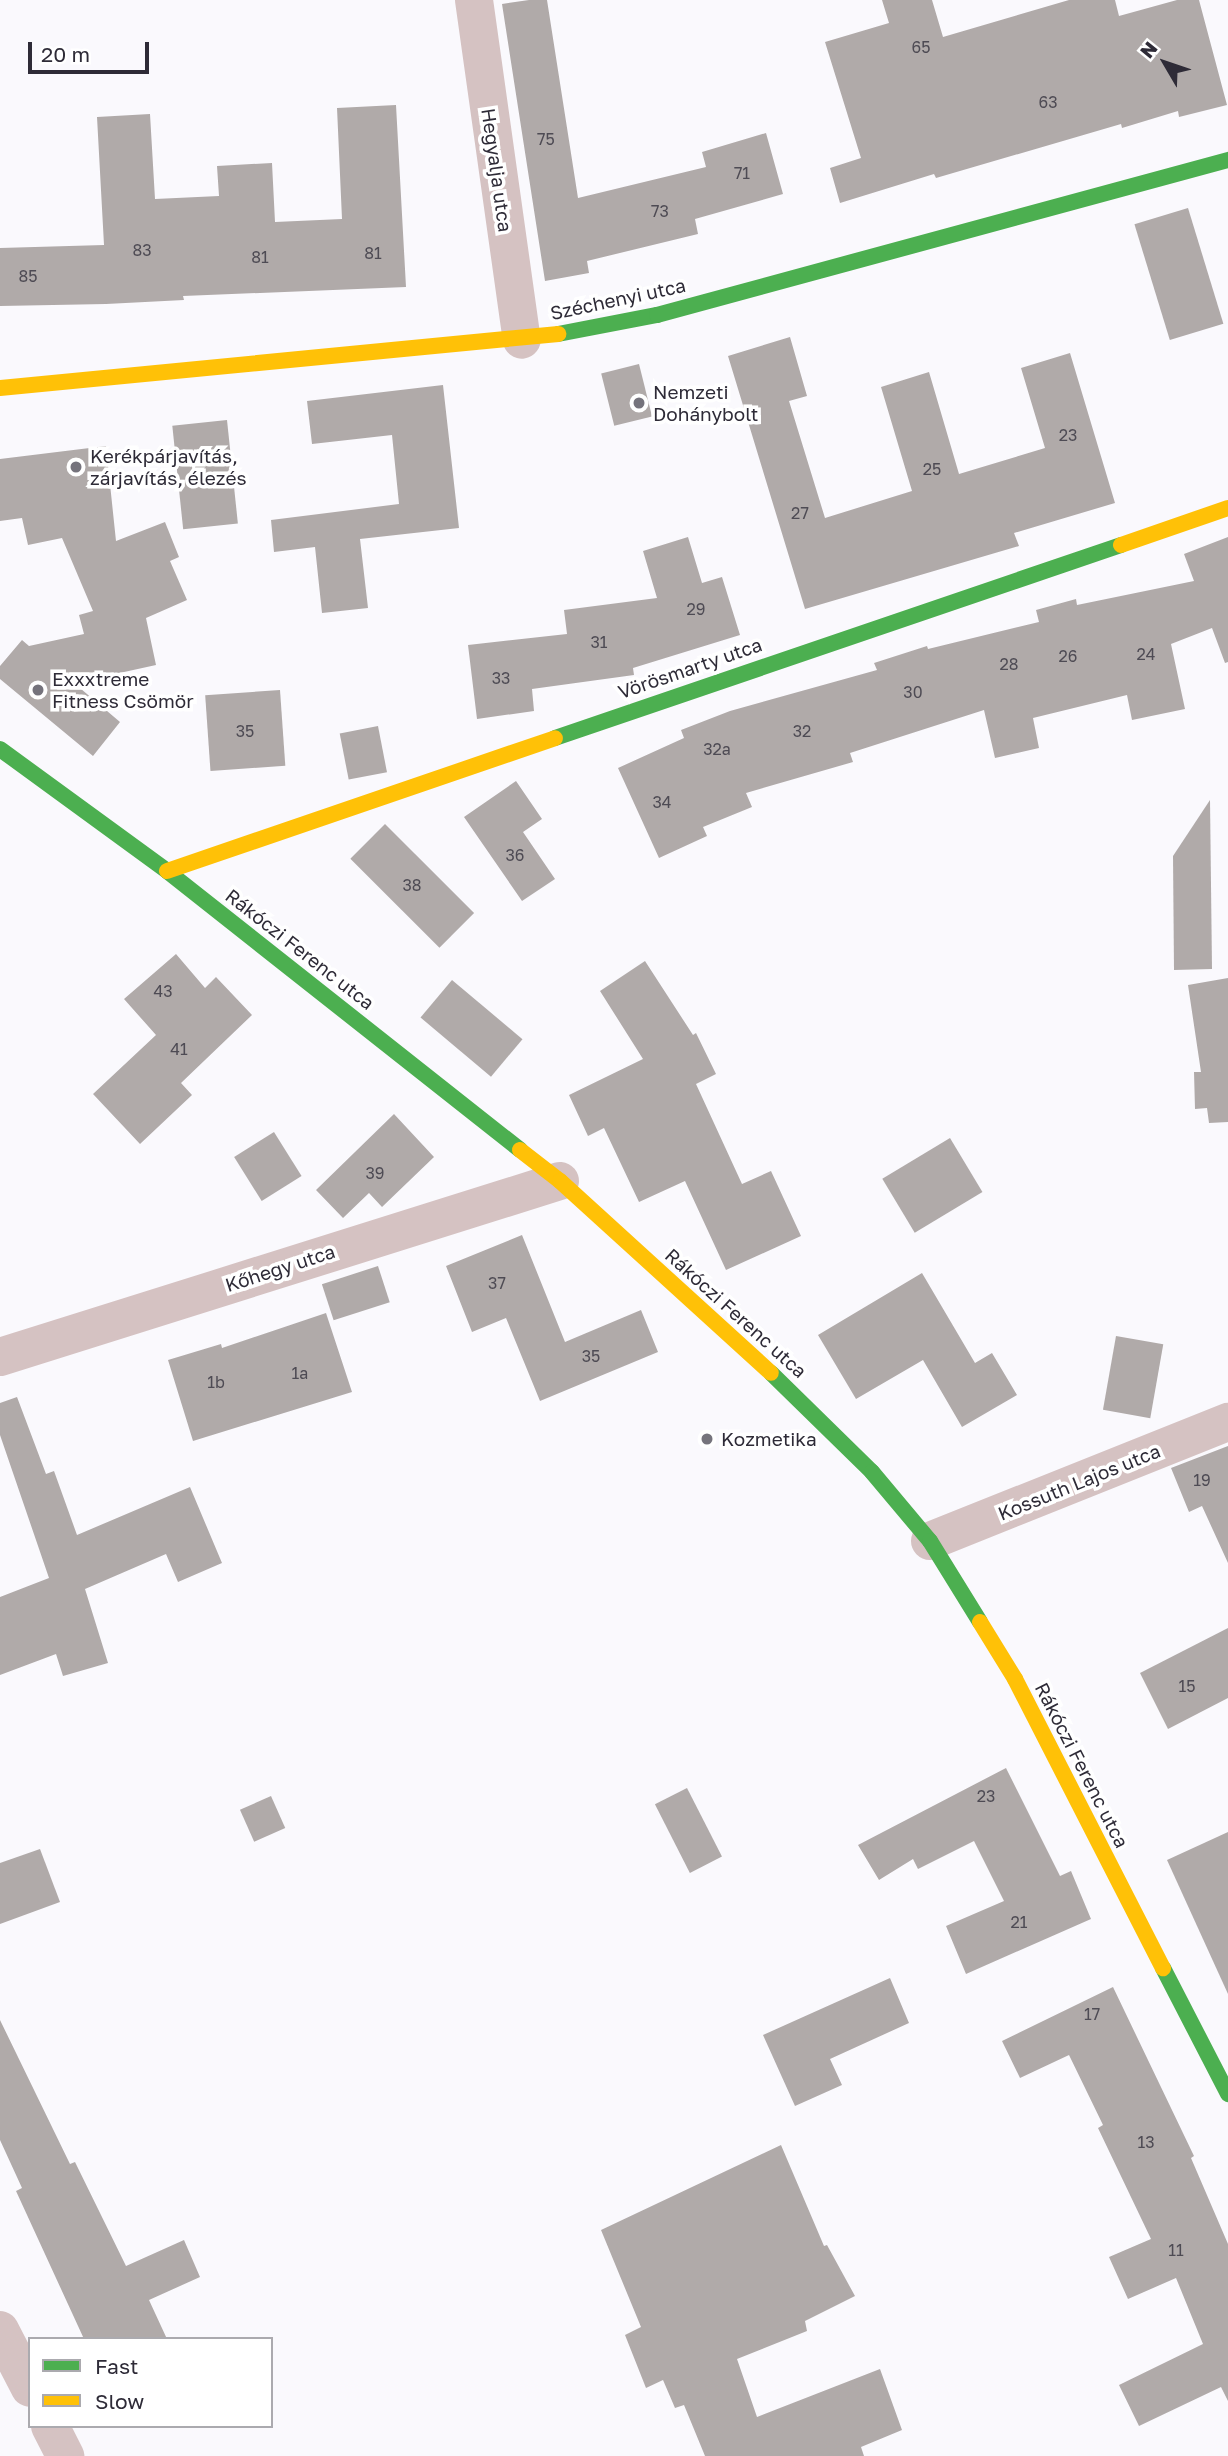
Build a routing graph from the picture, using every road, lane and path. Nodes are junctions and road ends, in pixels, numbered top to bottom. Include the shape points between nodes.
1 (474, 0) edge
2 (1228, 160) edge
3 (522, 340) junction
4 (0, 388) edge
5 (1228, 508) edge
6 (0, 749) edge
7 (167, 870) junction
8 (560, 1181) junction
9 (0, 1357) edge
10 (1228, 1422) edge
11 (930, 1541) junction
12 (1228, 2094) edge
13 (0, 2330) edge
14 (28, 2384) edge
15 (51, 2428) edge
16 (65, 2456) edge

1 - 3 street, Hegyalja utca
2 - 3 street, Széchenyi utca via 657,315
3 - 4 street, Széchenyi utca
5 - 7 street, Vörösmarty utca
6 - 7 street, Rákóczi Ferenc utca
7 - 8 street, Rákóczi Ferenc utca
8 - 9 street, Kőhegy utca
8 - 11 street, Rákóczi Ferenc utca via 807,1406 872,1472
10 - 11 street, Kossuth Lajos utca
11 - 12 street, Rákóczi Ferenc utca via 1015,1679
13 - 14 street
15 - 16 street

